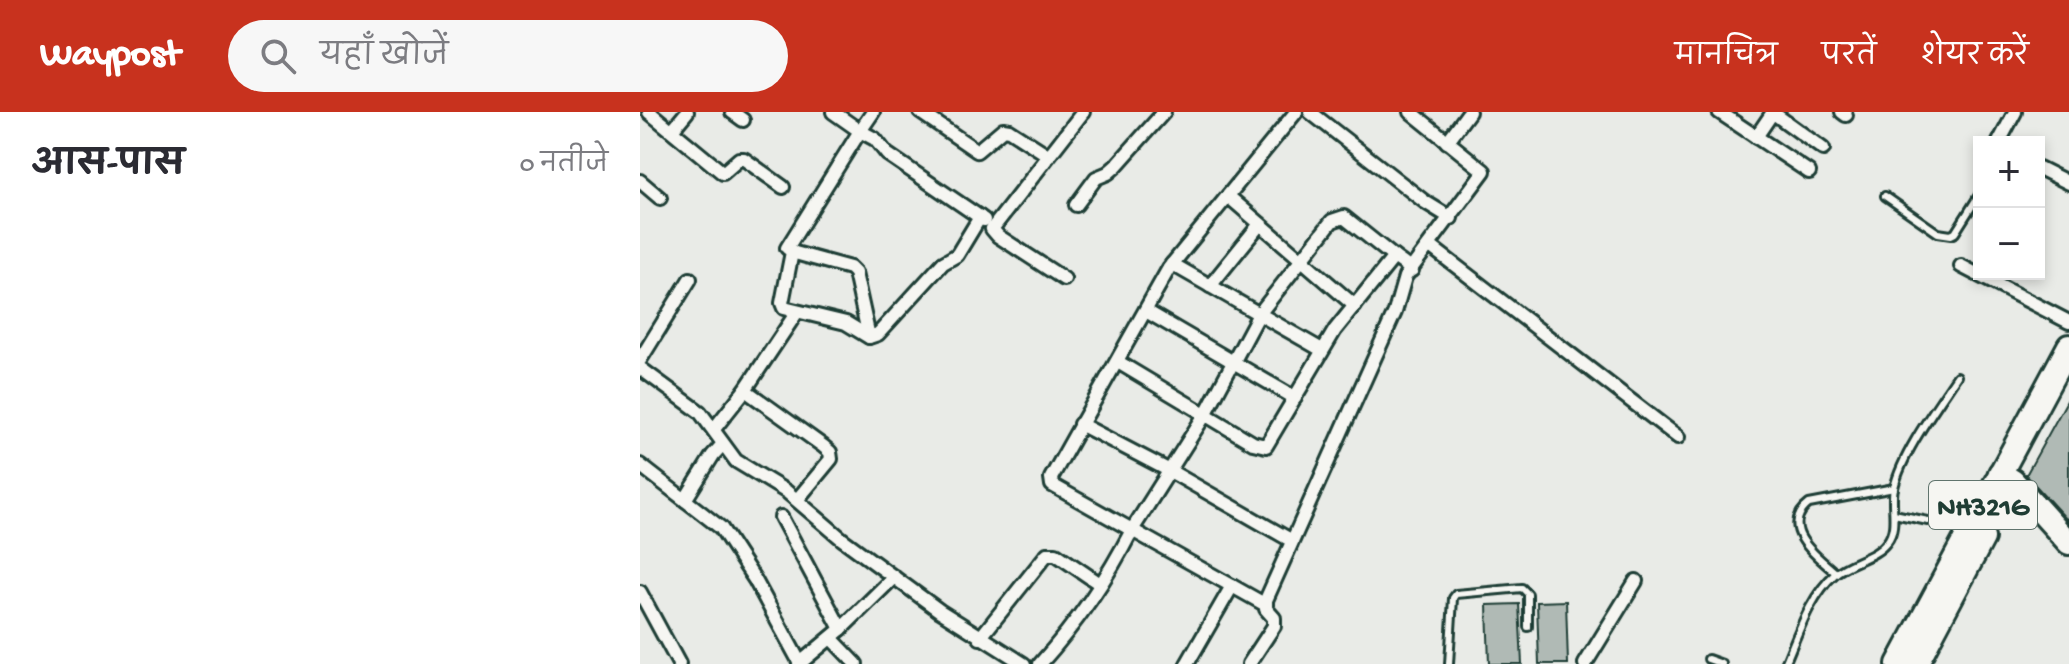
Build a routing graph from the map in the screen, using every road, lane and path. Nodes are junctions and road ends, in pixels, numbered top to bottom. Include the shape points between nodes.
1 (649, 112) edge
2 (687, 112) edge
3 (732, 112) edge
4 (833, 112) edge
5 (873, 112) edge
6 (920, 112) edge
7 (1083, 112) edge
8 (1164, 112) edge
9 (1296, 112) edge
10 (1310, 112) edge
11 (1469, 112) edge
12 (1719, 112) edge
13 (1772, 112) edge
14 (2015, 112) edge
15 (1415, 113) edge
16 (743, 120) dead end
17 (672, 130) junction
18 (860, 131) junction
19 (2002, 136) edge
20 (1756, 137) junction
21 (1447, 142) junction
22 (1823, 149) dead end
23 (1048, 155) junction
24 (2045, 171) edge
25 (1809, 172) dead end
26 (640, 181) edge
27 (2069, 183) edge
28 (783, 187) dead end
29 (1228, 196) junction
30 (1885, 196) dead end
31 (660, 198) dead end
32 (1973, 204) edge
33 (1076, 205) dead end
34 (980, 217) junction
35 (1451, 218) junction
36 (1260, 224) junction
37 (993, 226) junction
38 (1430, 246) junction
39 (792, 252) junction
40 (1394, 257) junction
41 (1302, 259) junction
42 (1172, 264) junction
43 (1961, 266) dead end
44 (1412, 270) junction
45 (690, 279) dead end
46 (1064, 279) dead end
47 (1210, 286) junction
48 (1355, 306) junction
49 (1146, 311) junction
50 (797, 312) junction
51 (1259, 314) junction
52 (2069, 322) edge
53 (869, 337) junction
54 (2069, 346) edge
55 (1322, 350) junction
56 (640, 360) edge
57 (1118, 362) junction
58 (1234, 362) junction
59 (640, 368) edge
60 (1957, 376) dead end
61 (2069, 376) edge
62 (745, 390) junction
63 (1295, 398) junction
64 (1206, 413) junction
65 (1080, 424) junction
66 (714, 429) junction
67 (1678, 437) dead end
68 (723, 444) junction
69 (640, 465) edge
70 (1170, 471) junction
71 (2007, 477) junction
72 (1894, 488) junction
73 (685, 500) junction
74 (797, 500) junction
75 (1894, 514) junction
76 (781, 517) dead end
77 (1928, 521) dead end
78 (1942, 524) dead end
79 (1132, 530) junction
80 (1969, 531) junction
81 (1287, 538) dead end
82 (2069, 543) edge
83 (1836, 573) junction
84 (894, 577) junction
85 (1636, 581) dead end
86 (1100, 584) junction
87 (1232, 586) junction
88 (640, 592) edge
89 (1266, 605) junction
90 (1528, 627) dead end
91 (836, 634) junction
92 (980, 638) junction
93 (818, 648) junction
94 (1708, 659) dead end
95 (679, 664) edge
96 (799, 664) edge
97 (815, 664) edge
98 (856, 664) edge
99 (1024, 664) edge
100 (1040, 664) edge
101 (1187, 664) edge
102 (1249, 664) edge
103 (1449, 664) edge
104 (1585, 664) edge
105 (1722, 664) edge
106 (1785, 664) edge
107 (1898, 664) edge
108 (1916, 664) edge

1 - 17 street
2 - 17 street
3 - 16 street
4 - 18 street
5 - 18 street
6 - 23 street via 977,151 1003,129
7 - 23 street
8 - 33 street via 1116,166 1096,178
9 - 29 street
10 - 35 street
11 - 21 street
12 - 20 street
13 - 20 street
13 - 22 street
14 - 19 street
15 - 21 street
17 - 28 street via 723,173 744,159
18 - 34 street
18 - 39 street via 788,244
20 - 25 street
21 - 35 street via 1484,171
23 - 37 street
24 - 27 street
26 - 31 street
29 - 36 street
29 - 42 street
30 - 32 lane via 1938,233 1951,235
34 - 37 street
34 - 53 street via 954,259 943,263 878,334
35 - 38 street
36 - 41 street
36 - 47 street
37 - 46 street via 998,236
38 - 44 street
38 - 67 street
39 - 50 street via 782,303
39 - 53 street via 855,273
40 - 41 street via 1338,217
40 - 44 street
40 - 48 street
41 - 48 street
41 - 51 street
42 - 47 street
42 - 49 street
43 - 52 street
44 - 89 street
45 - 56 street
47 - 51 street
48 - 55 street
49 - 57 street
49 - 58 street
50 - 53 street via 846,323
50 - 62 street
51 - 55 street
51 - 58 street
54 - 71 highway, NH321G
55 - 63 street
57 - 64 street
57 - 65 street
58 - 63 street
58 - 64 street
59 - 66 street via 700,412
60 - 72 lane via 1920,433
61 - 71 highway
62 - 66 street
62 - 74 street via 832,456
63 - 64 street via 1262,447
64 - 70 street
65 - 70 street
65 - 79 street via 1052,485
66 - 68 street
68 - 73 street
68 - 74 street via 736,461
69 - 73 street
70 - 79 street
70 - 81 street
71 - 80 highway, NH321G
71 - 82 highway
71 - 108 highway
72 - 75 lane
72 - 83 lane via 1801,510 1799,535
73 - 96 street via 732,542
74 - 84 street
75 - 77 lane
75 - 83 lane via 1887,543
76 - 91 street
78 - 80 lane
79 - 86 street
79 - 87 street
80 - 107 highway, NH321G
83 - 106 lane via 1806,617
84 - 91 street
84 - 92 street
85 - 104 street
86 - 92 street via 1056,554 1047,554
86 - 100 street
87 - 89 street
87 - 101 street
88 - 95 street
89 - 102 street via 1274,626
90 - 103 lane via 1528,594 1522,588 1456,594
91 - 93 street
91 - 98 street
92 - 99 street
93 - 96 street
93 - 97 street
94 - 105 lane

